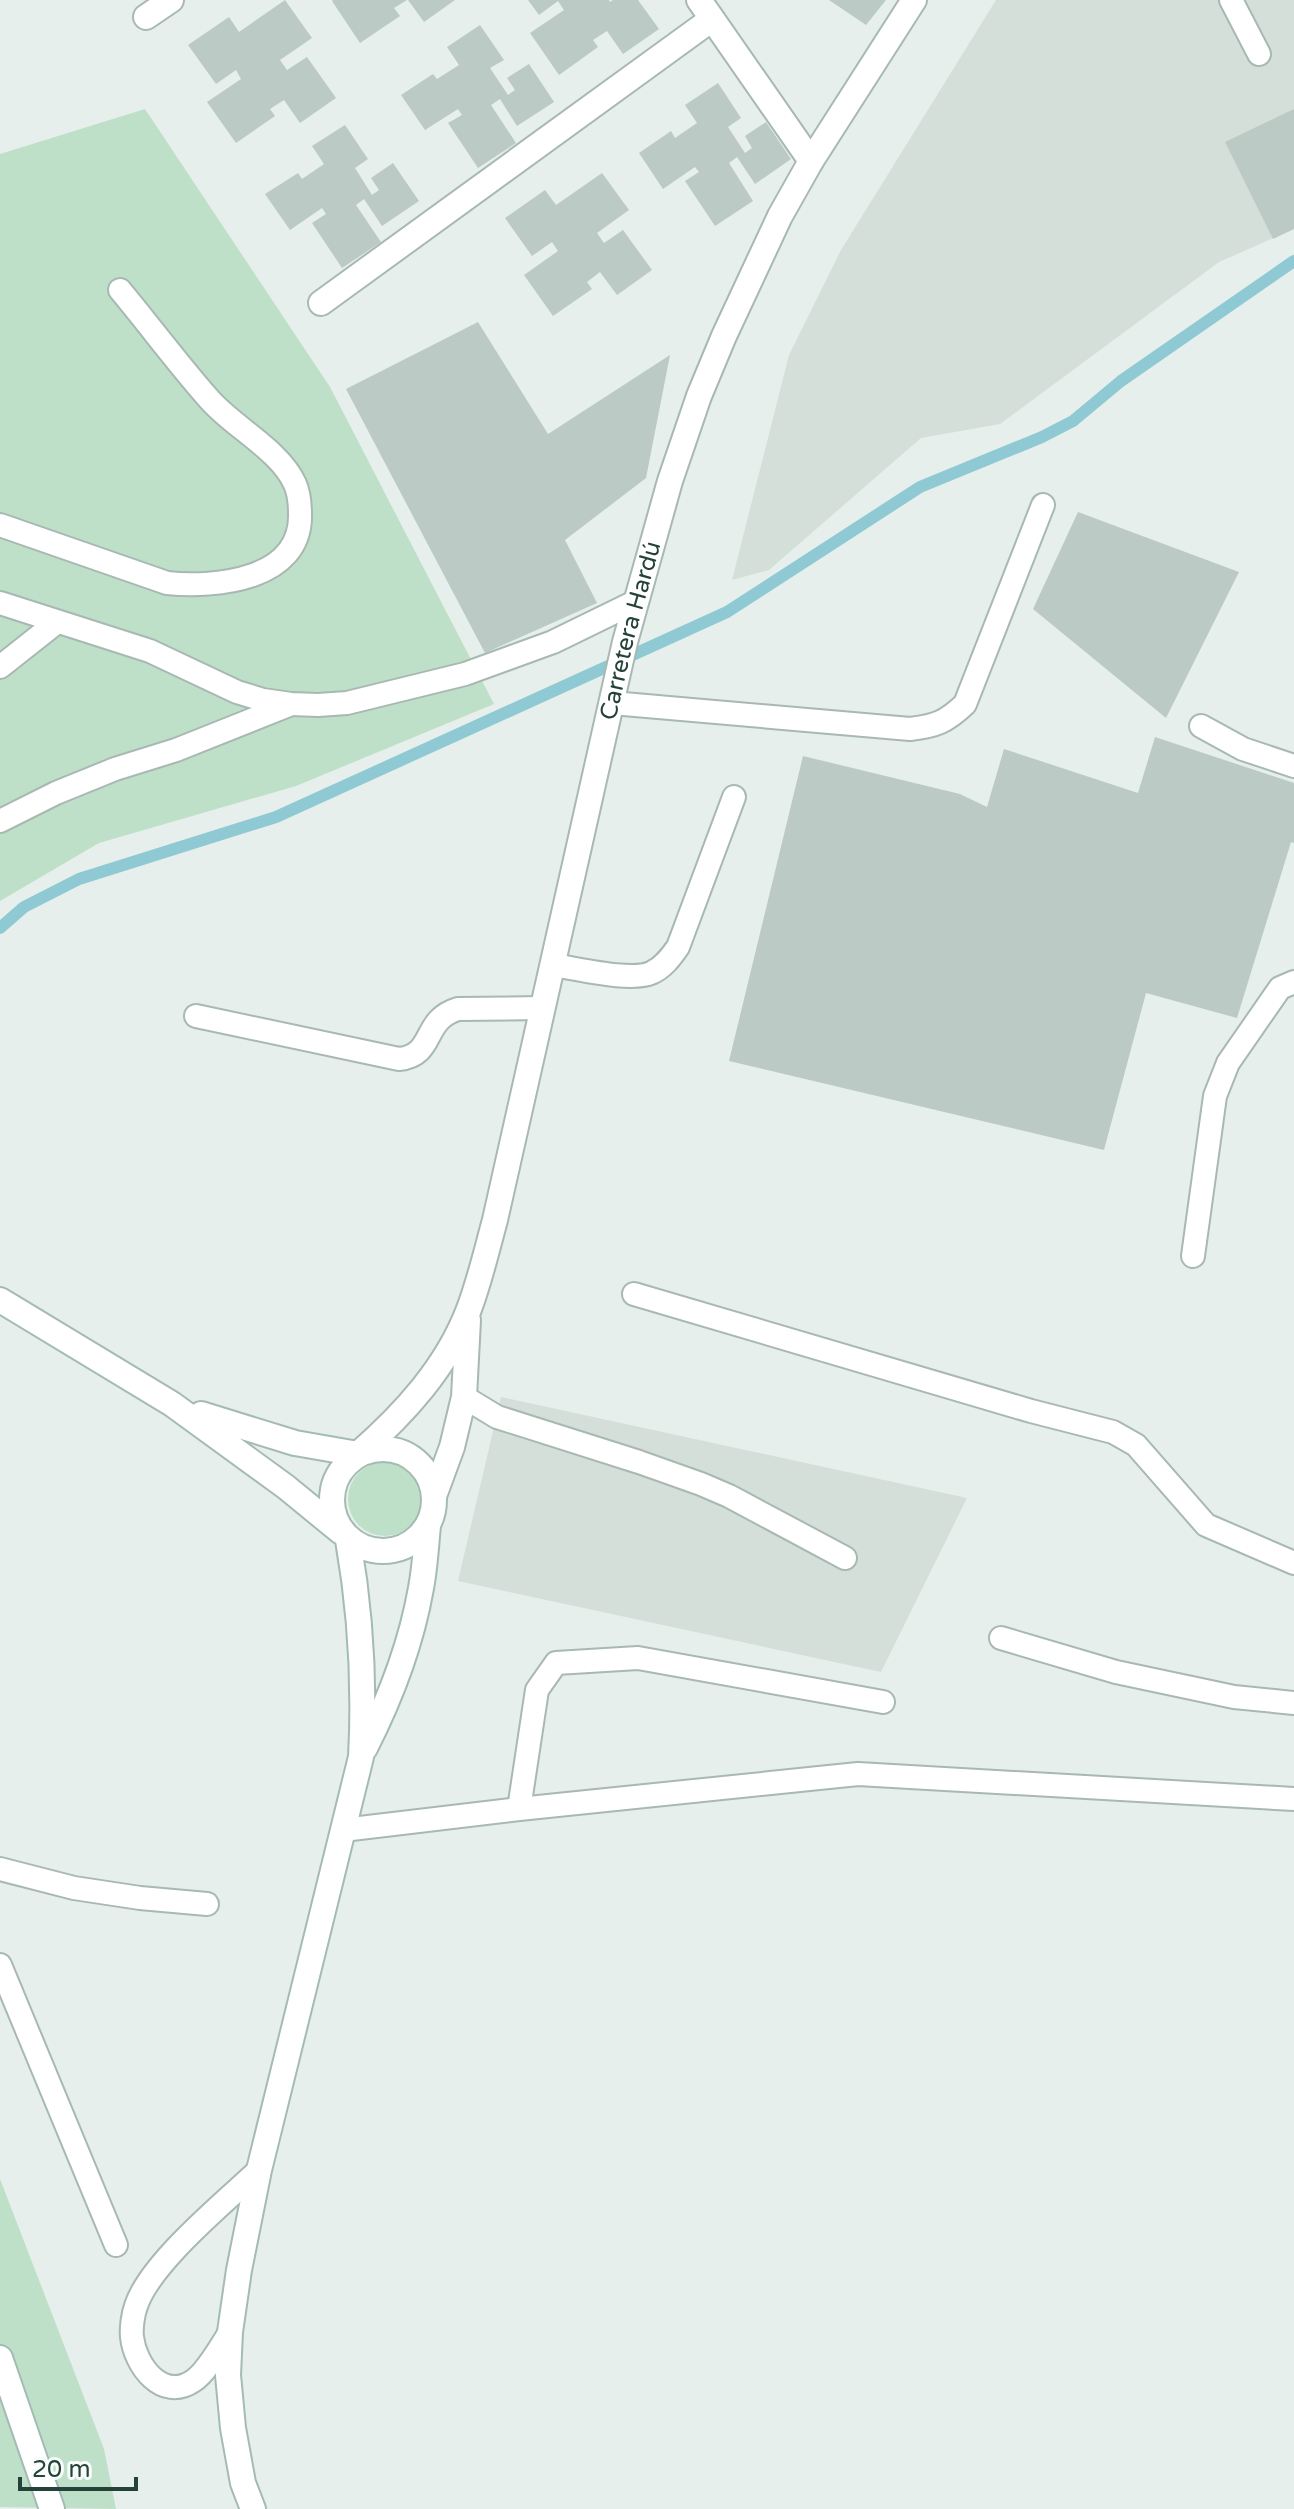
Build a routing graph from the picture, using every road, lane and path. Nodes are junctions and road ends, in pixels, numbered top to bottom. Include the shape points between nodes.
1 (171, 0) edge
2 (914, 0) edge
3 (1231, 0) edge
4 (705, 9) edge
5 (146, 17) dead end
6 (1259, 54) dead end
7 (811, 161) junction
8 (120, 290) dead end
9 (321, 303) dead end
10 (1043, 505) dead end
11 (0, 525) edge
12 (637, 601) junction
13 (0, 603) edge
14 (57, 622) junction
15 (0, 667) edge
16 (614, 693) junction
17 (291, 704) junction
18 (1201, 726) dead end
19 (1294, 766) edge
20 (734, 797) dead end
21 (0, 821) edge
22 (552, 965) junction
23 (1294, 982) edge
24 (542, 1008) junction
25 (196, 1016) dead end
26 (1193, 1256) dead end
27 (634, 1294) dead end
28 (0, 1300) edge
29 (469, 1310) junction
30 (464, 1397) junction
31 (172, 1404) junction
32 (358, 1454) junction
33 (434, 1496) junction
34 (428, 1525) junction
35 (345, 1536) junction
36 (845, 1558) dead end
37 (1294, 1563) edge
38 (1001, 1638) dead end
39 (883, 1702) dead end
40 (1294, 1703) edge
41 (361, 1757) junction
42 (1294, 1799) edge
43 (519, 1809) junction
44 (343, 1830) junction
45 (0, 1869) edge
46 (207, 1904) dead end
47 (0, 1965) edge
48 (259, 2170) junction
49 (116, 2245) dead end
50 (230, 2332) junction
51 (0, 2358) edge
52 (52, 2509) edge
53 (253, 2509) edge

1 - 5 street
2 - 7 street, Carretera Hardú
3 - 6 lane
4 - 7 street
4 - 9 street
7 - 12 street, Carretera Hardú via 759,257 699,396
8 - 11 lane via 208,398 284,466 300,505 296,543 284,557 257,572 194,586 167,583
10 - 16 lane via 965,704 950,719 910,729
12 - 16 street, Carretera Hardú
12 - 17 lane via 553,642 465,674 347,703
13 - 14 lane
14 - 15 lane
14 - 17 lane via 150,651 237,692
16 - 22 street, Carretera Hardú
17 - 21 lane via 115,769
18 - 19 lane via 1243,749
20 - 22 lane via 678,947 668,961 636,977
22 - 24 street, Carretera Hardú
23 - 26 lane via 1280,988 1220,1080
24 - 25 lane via 446,1013 419,1053 399,1059
24 - 29 street, Carretera Hardú via 495,1220
27 - 37 lane via 1113,1432 1136,1445 1206,1525
28 - 31 street
29 - 30 street, Carretera Hardú
29 - 32 street, Carretera Hardú via 418,1393
30 - 33 street, Carretera Hardú
30 - 36 lane via 497,1417 701,1484
31 - 32 street via 295,1443
31 - 35 street
32 - 33 street via 374,1449 407,1455 421,1465
32 - 35 street via 344,1466 330,1498
33 - 34 street
34 - 35 street via 401,1549 383,1552 365,1549
34 - 41 street via 422,1586 408,1645 388,1703
35 - 41 street via 363,1649
38 - 40 lane via 1116,1672 1234,1697
39 - 43 lane via 638,1658 556,1663 537,1690
41 - 44 street
42 - 43 lane via 858,1774
43 - 44 lane
44 - 48 street
45 - 46 lane via 74,1888
47 - 49 lane
48 - 50 street
48 - 50 lane via 150,2279 136,2306 131,2336 141,2367 160,2385 179,2387 195,2380
50 - 53 street via 233,2428
51 - 52 street

